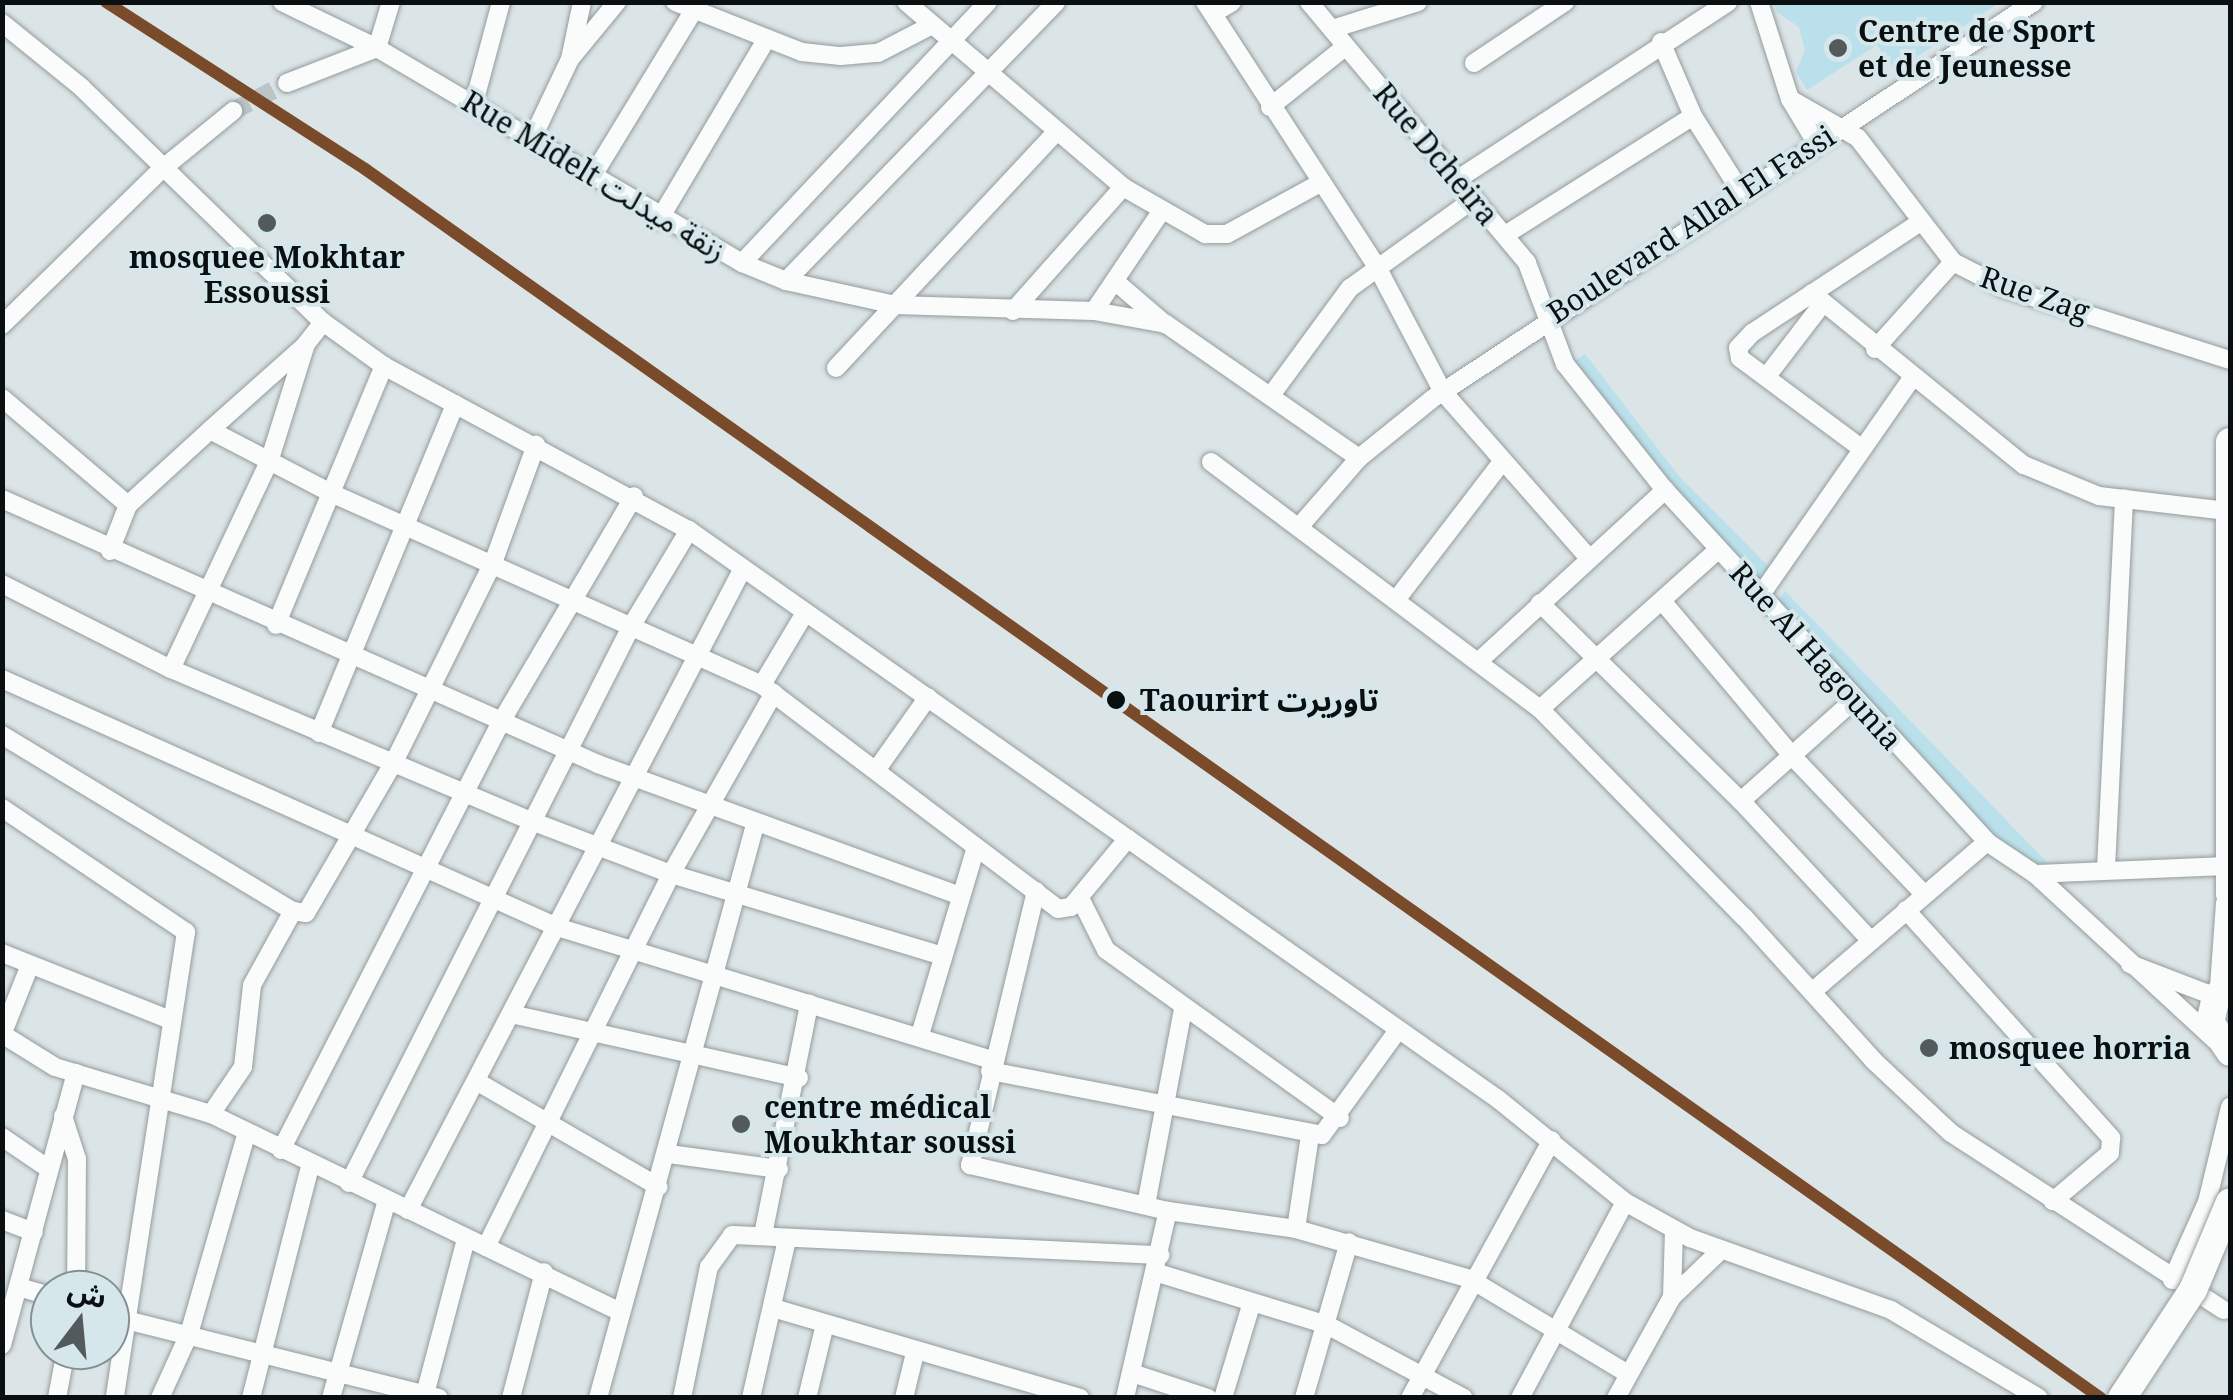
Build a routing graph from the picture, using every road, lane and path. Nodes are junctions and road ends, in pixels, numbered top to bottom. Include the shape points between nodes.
1 (282, 2) edge
2 (391, 2) edge
3 (501, 2) edge
4 (582, 2) edge
5 (617, 2) edge
6 (675, 2) edge
7 (906, 2) edge
8 (988, 2) edge
9 (1056, 2) edge
10 (1232, 2) edge
11 (1309, 2) edge
12 (1418, 2) edge
13 (1728, 2) edge
14 (1759, 2) edge
15 (2034, 2) edge
16 (1561, 4) edge
17 (1210, 8) edge
18 (697, 9) edge
19 (2, 23) edge
20 (932, 25) junction
21 (1332, 29) junction
22 (766, 40) junction
23 (950, 40) junction
24 (1661, 42) junction
25 (1345, 47) junction
26 (378, 48) junction
27 (570, 59) junction
28 (1474, 62) dead end
29 (988, 73) junction
30 (286, 83) tunnel mouth
31 (1790, 99) junction
32 (474, 104) junction
33 (1270, 107) junction
34 (234, 112) tunnel mouth
35 (1693, 116) junction
36 (1840, 126) junction
37 (1057, 132) junction
38 (532, 139) junction
39 (1817, 144) junction
40 (162, 169) junction
41 (592, 177) junction
42 (1458, 179) junction
43 (1320, 183) junction
44 (1123, 187) junction
45 (1744, 195) junction
46 (1474, 199) junction
47 (1160, 213) junction
48 (659, 220) junction
49 (1919, 223) junction
50 (1505, 236) junction
51 (1952, 262) junction
52 (742, 263) junction
53 (1376, 266) junction
54 (786, 281) junction
55 (1116, 282) junction
56 (1818, 298) junction
57 (895, 305) junction
58 (1012, 311) junction
59 (1094, 311) junction
60 (1550, 315) junction
61 (324, 322) junction
62 (1166, 324) junction
63 (2, 325) edge
64 (306, 344) junction
65 (1876, 348) junction
66 (2230, 360) edge
67 (384, 366) junction
68 (836, 368) dead end
69 (1767, 376) junction
70 (1912, 378) junction
71 (1443, 392) junction
72 (1272, 394) junction
73 (2, 398) edge
74 (455, 404) junction
75 (210, 430) junction
76 (2230, 442) edge
77 (536, 445) junction
78 (1861, 448) junction
79 (1358, 458) junction
80 (270, 462) junction
81 (1211, 462) dead end
82 (1502, 463) junction
83 (1665, 490) junction
84 (334, 494) junction
85 (634, 496) junction
86 (2, 498) edge
87 (2124, 498) junction
88 (128, 504) junction
89 (2227, 511) junction
90 (406, 525) junction
91 (1298, 527) junction
92 (689, 530) junction
93 (1719, 548) junction
94 (110, 551) junction
95 (1589, 558) junction
96 (493, 563) junction
97 (743, 568) junction
98 (2, 584) edge
99 (202, 592) junction
100 (2229, 594) edge
101 (1760, 596) junction
102 (570, 597) junction
103 (1396, 600) junction
104 (1663, 602) junction
105 (1540, 603) junction
106 (806, 614) junction
107 (276, 625) junction
108 (632, 625) junction
109 (700, 654) junction
110 (352, 658) junction
111 (1479, 660) junction
112 (1598, 661) junction
113 (2229, 664) edge
114 (171, 668) junction
115 (2, 679) edge
116 (428, 688) junction
117 (768, 689) junction
118 (928, 697) junction
119 (1853, 701) junction
120 (1540, 709) junction
121 (501, 722) junction
122 (319, 733) junction
123 (2, 735) edge
124 (566, 750) junction
125 (1794, 757) junction
126 (394, 762) junction
127 (877, 769) junction
128 (634, 778) junction
129 (469, 794) junction
130 (1741, 801) junction
131 (2, 808) edge
132 (706, 808) junction
133 (534, 822) junction
134 (755, 825) junction
135 (350, 835) junction
136 (1128, 838) junction
137 (1988, 842) junction
138 (596, 846) junction
139 (976, 847) junction
140 (2229, 853) edge
141 (430, 868) junction
142 (2106, 868) junction
143 (671, 874) junction
144 (2035, 874) junction
145 (1036, 891) junction
146 (736, 894) junction
147 (1924, 894) junction
148 (2230, 894) edge
149 (961, 896) junction
150 (494, 898) junction
151 (1080, 898) junction
152 (2230, 904) edge
153 (1906, 910) junction
154 (292, 911) junction
155 (556, 927) junction
156 (1870, 940) junction
157 (634, 952) junction
158 (2, 953) edge
159 (944, 956) junction
160 (2125, 962) junction
161 (30, 965) junction
162 (716, 977) junction
163 (2223, 989) edge
164 (1814, 991) junction
165 (809, 1004) junction
166 (1183, 1008) junction
167 (511, 1014) junction
168 (170, 1020) junction
169 (1398, 1030) junction
170 (3, 1034) edge
171 (920, 1035) junction
172 (591, 1036) junction
173 (2226, 1049) edge
174 (696, 1059) junction
175 (991, 1066) junction
176 (76, 1073) junction
177 (800, 1078) junction
178 (476, 1081) junction
179 (162, 1095) junction
180 (1164, 1106) junction
181 (2230, 1107) edge
182 (210, 1114) junction
183 (64, 1116) junction
184 (1340, 1118) junction
185 (546, 1125) junction
186 (247, 1132) junction
187 (1310, 1135) junction
188 (2, 1137) edge
189 (1552, 1140) junction
190 (281, 1150) junction
191 (669, 1154) junction
192 (310, 1167) junction
193 (46, 1168) junction
194 (779, 1169) junction
195 (349, 1183) junction
196 (658, 1186) junction
197 (386, 1200) junction
198 (2054, 1201) junction
199 (1625, 1202) junction
200 (2230, 1202) edge
201 (1146, 1206) junction
202 (408, 1210) junction
203 (1168, 1211) junction
204 (2, 1220) edge
205 (1296, 1228) junction
206 (1674, 1231) junction
207 (34, 1232) junction
208 (763, 1235) junction
209 (787, 1238) junction
210 (466, 1239) junction
211 (1349, 1242) junction
212 (486, 1247) junction
213 (1721, 1250) junction
214 (1160, 1264) junction
215 (76, 1270) edge
216 (544, 1272) junction
217 (1470, 1279) junction
218 (2172, 1280) junction
219 (22, 1288) junction
220 (30, 1290) edge
221 (1672, 1297) junction
222 (1252, 1302) junction
223 (773, 1308) junction
224 (620, 1312) junction
225 (2228, 1312) edge
226 (130, 1315) edge
227 (130, 1322) edge
228 (825, 1324) junction
229 (1327, 1325) junction
230 (1555, 1330) junction
231 (189, 1334) junction
232 (2, 1345) edge
233 (915, 1353) junction
234 (264, 1354) junction
235 (62, 1370) edge
236 (120, 1370) edge
237 (1132, 1372) junction
238 (338, 1373) junction
239 (1628, 1374) junction
240 (1422, 1376) junction
241 (1016, 1378) junction
242 (429, 1396) edge
243 (57, 1398) edge
244 (115, 1398) edge
245 (160, 1398) edge
246 (252, 1398) edge
247 (332, 1398) edge
248 (511, 1398) edge
249 (598, 1398) edge
250 (682, 1398) edge
251 (751, 1398) edge
252 (807, 1398) edge
253 (904, 1398) edge
254 (1011, 1398) edge
255 (1080, 1398) edge
256 (1126, 1398) edge
257 (1208, 1398) edge
258 (1222, 1398) edge
259 (1304, 1398) edge
260 (1410, 1398) edge
261 (1464, 1398) edge
262 (1520, 1398) edge
263 (1616, 1398) edge
264 (2039, 1398) edge
265 (2122, 1398) edge

1 - 26 street, Rue Midelt زنقة ميدلت
2 - 26 street
3 - 32 street
4 - 27 street
5 - 27 street
6 - 18 street
7 - 20 street
8 - 23 street
9 - 29 street
10 - 17 street
11 - 21 street, Rue Dcheira
12 - 21 street
13 - 24 street
14 - 31 street
15 - 36 street, Boulevard Allal El Fassi
16 - 28 street
17 - 33 street
18 - 22 street
18 - 41 street
19 - 40 street via 81,87
20 - 22 street via 878,53 841,56
20 - 23 street
21 - 25 street, Rue Dcheira
22 - 48 street
23 - 29 street
23 - 52 street
24 - 35 street
24 - 42 street
25 - 33 street
25 - 42 street, Rue Dcheira
26 - 30 street
26 - 32 street, Rue Midelt زنقة ميدلت
27 - 38 street
29 - 37 street
29 - 54 street
31 - 36 street, Rue Zag
31 - 39 street
32 - 38 street, Rue Midelt زنقة ميدلت
33 - 43 street
34 - 40 street
35 - 45 street
35 - 50 street
36 - 39 street, Boulevard Allal El Fassi
36 - 49 street, Rue Zag via 1882,164
37 - 44 street
37 - 57 street
38 - 41 street, Rue Midelt زنقة ميدلت
39 - 45 street, Boulevard Allal El Fassi
40 - 61 street
40 - 63 street
41 - 48 street, Rue Midelt زنقة ميدلت
42 - 46 street, Rue Dcheira
43 - 47 street via 1227,234 1205,234
43 - 53 street
44 - 47 street
44 - 58 street
45 - 60 street, Boulevard Allal El Fassi
46 - 50 street, Rue Dcheira
46 - 53 street
47 - 55 street
48 - 52 street, Rue Midelt زنقة ميدلت
49 - 51 street, Rue Zag
49 - 56 street
50 - 60 street, Rue Dcheira via 1527,264
51 - 65 street
51 - 66 street, Rue Zag via 2004,288
52 - 54 street, Rue Midelt زنقة ميدلت
53 - 71 street
53 - 72 street via 1331,312
54 - 57 street, Rue Midelt زنقة ميدلت
55 - 59 street
55 - 62 street
56 - 65 street
56 - 69 street
56 - 69 street via 1742,340 1740,358
57 - 58 street, Rue Midelt زنقة ميدلت
57 - 68 street
58 - 59 street, Rue Midelt زنقة ميدلت
59 - 62 street, Rue Midelt زنقة ميدلت
60 - 71 street, Boulevard Allal El Fassi
60 - 83 street, Rue Al Hagounia via 1577,384
61 - 64 street
61 - 67 street
62 - 72 street, Rue Midelt زنقة ميدلت
64 - 75 street
64 - 80 street
65 - 70 street
67 - 74 street
67 - 84 street
69 - 78 street
70 - 78 street
70 - 87 street via 2024,466 2071,488
71 - 79 street, Boulevard Allal El Fassi
71 - 82 street
72 - 79 street, Rue Midelt زنقة ميدلت
73 - 88 street
74 - 77 street
74 - 90 street
75 - 80 street
75 - 88 street
76 - 89 main road
77 - 85 street
77 - 96 street
78 - 101 street
79 - 91 street, Boulevard Allal El Fassi
80 - 84 street
80 - 99 street
81 - 91 street
82 - 95 street
82 - 103 street
83 - 93 street, Rue Al Hagounia
83 - 95 street
84 - 90 street
84 - 107 street
85 - 92 street
85 - 102 street
86 - 94 street
87 - 89 street
87 - 142 street
88 - 94 street
89 - 100 main road
90 - 96 street
90 - 110 street
91 - 103 street
92 - 97 street
92 - 108 street
93 - 101 street, Rue Al Hagounia
93 - 104 street
94 - 99 street
95 - 105 street
96 - 102 street
96 - 116 street
97 - 106 street
97 - 109 street
98 - 114 street
99 - 107 street
99 - 114 street
100 - 113 main road
101 - 119 street, Rue Al Hagounia
102 - 108 street
102 - 121 street
103 - 111 street
104 - 112 street
104 - 125 street
105 - 111 street
105 - 112 street
106 - 117 street
106 - 118 street
107 - 110 street
108 - 109 street
108 - 124 street
109 - 117 street
109 - 128 street
110 - 116 street
110 - 122 street
111 - 120 street
112 - 120 street
112 - 130 street
113 - 140 main road
114 - 122 street
115 - 135 street
116 - 121 street
116 - 126 street
117 - 127 street
117 - 132 street
118 - 127 street
118 - 136 street
119 - 125 street
119 - 137 street, Rue Al Hagounia
120 - 164 street
121 - 124 street
121 - 129 street
122 - 126 street
123 - 154 street
124 - 128 street
124 - 133 street
125 - 130 street
125 - 147 street
126 - 129 street
126 - 135 street
127 - 139 street
128 - 132 street
128 - 138 street
129 - 133 street
129 - 141 street
130 - 156 street
131 - 168 street via 178,921 187,939
132 - 134 street
132 - 143 street
133 - 138 street
133 - 150 street
134 - 146 street
134 - 149 street
135 - 141 street
135 - 154 street via 310,910
136 - 151 street
136 - 169 street
137 - 144 street, Rue Al Hagounia
137 - 147 street
138 - 143 street
138 - 155 street
139 - 145 street
139 - 149 street
140 - 142 street
140 - 148 main road
141 - 150 street
141 - 190 street
142 - 144 street
143 - 146 street
143 - 157 street
144 - 160 street, Rue Al Hagounia
145 - 151 street via 1065,910
145 - 175 street
146 - 159 street
146 - 162 street
147 - 153 street
149 - 159 street
150 - 155 street
150 - 195 street
151 - 166 street via 1106,950
152 - 163 main road
153 - 156 street
153 - 198 street via 2112,1138 2110,1152
154 - 182 street via 252,985 243,1067
155 - 157 street
155 - 167 street
156 - 164 street
157 - 162 street
157 - 172 street
158 - 161 street
159 - 171 street
160 - 163 street
160 - 173 street, Rue Al Hagounia
161 - 168 street
161 - 170 street
162 - 165 street
162 - 174 street
163 - 173 main road via 2210,1022
164 - 198 street via 1920,1106
165 - 171 street
165 - 177 street
166 - 180 street
166 - 184 street
167 - 172 street
167 - 178 street
168 - 179 street
169 - 184 street
169 - 189 street
170 - 176 street via 33,1058
171 - 175 street
172 - 174 street
172 - 185 street
174 - 177 street
174 - 191 street
175 - 180 street
175 - 201 street via 970,1164
176 - 179 street
176 - 183 street
177 - 194 street
178 - 185 street
178 - 202 street
179 - 182 street
179 - 226 street
180 - 187 street
180 - 201 street
181 - 218 street via 2208,1202
182 - 186 street
183 - 193 street
183 - 215 street via 77,1159
184 - 187 street via 1327,1134
185 - 196 street
185 - 212 street
186 - 190 street
186 - 231 street
187 - 205 street
188 - 193 street
189 - 199 street
189 - 217 street
190 - 192 street
191 - 194 street
191 - 196 street
192 - 195 street
192 - 234 street
193 - 207 street
194 - 208 street
195 - 197 street
196 - 224 street
197 - 202 street
197 - 238 street
198 - 218 street
199 - 206 street
199 - 230 street
200 - 265 main road, bridge via 2193,1290
201 - 203 street
202 - 210 street
203 - 205 street
203 - 214 street
204 - 207 street
205 - 211 street
206 - 213 street
206 - 221 street
207 - 219 street
208 - 209 street
208 - 250 street via 732,1235 714,1253
209 - 214 street
209 - 223 street
210 - 212 street
210 - 242 street
211 - 217 street
211 - 229 street
212 - 216 street
213 - 221 street
213 - 264 street via 1891,1310
214 - 222 street
214 - 237 street
216 - 224 street
216 - 248 street
217 - 230 street
217 - 240 street
218 - 225 street
219 - 220 street
219 - 232 street
221 - 239 street
222 - 229 street
222 - 258 street
223 - 228 street
223 - 251 street
224 - 249 street
227 - 231 street
228 - 233 street
228 - 252 street
229 - 240 street
229 - 259 street
230 - 239 street
230 - 262 street
231 - 234 street
231 - 245 street
233 - 241 street
233 - 253 street
234 - 238 street
234 - 246 street
235 - 243 street
236 - 244 street
237 - 256 street
237 - 257 street
238 - 242 street
238 - 247 street
239 - 263 street
240 - 260 street
240 - 261 street
241 - 254 street
241 - 255 street

